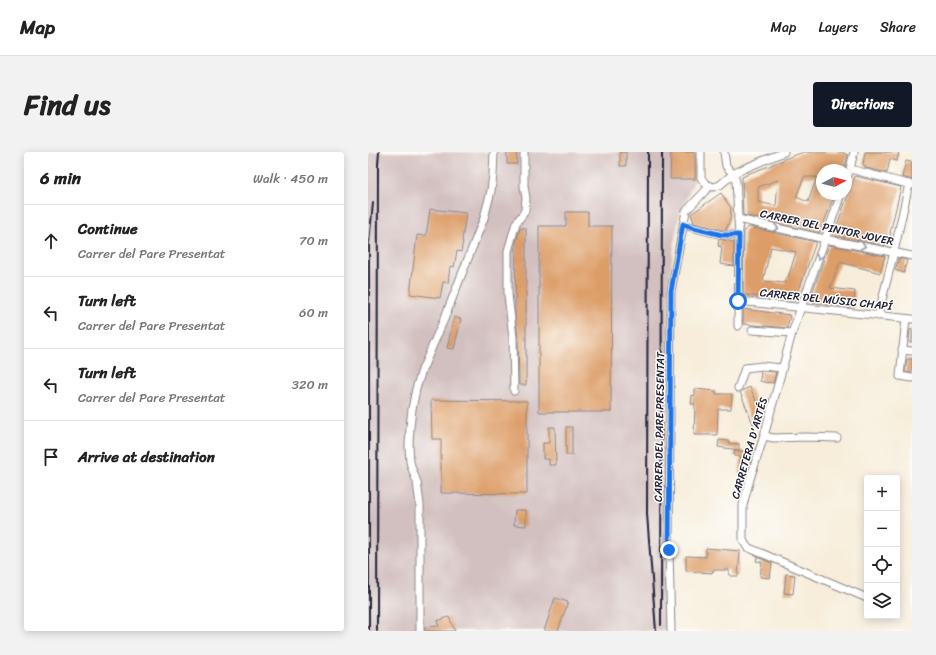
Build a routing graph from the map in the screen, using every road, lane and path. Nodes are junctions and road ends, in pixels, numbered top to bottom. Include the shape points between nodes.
1 (494, 152) edge
2 (524, 152) edge
3 (701, 152) edge
4 (724, 152) edge
5 (784, 152) edge
6 (854, 152) edge
7 (772, 154) edge
8 (851, 164) edge
9 (852, 170) edge
10 (733, 174) junction
11 (911, 185) edge
12 (710, 186) junction
13 (839, 200) edge
14 (738, 219) junction
15 (683, 224) junction
16 (739, 235) junction
17 (825, 239) junction
18 (894, 252) junction
19 (912, 256) edge
20 (738, 301) junction
21 (801, 308) junction
22 (878, 316) junction
23 (909, 319) edge
24 (738, 326) dead end
25 (752, 330) dead end
26 (792, 333) junction
27 (902, 350) junction
28 (912, 351) edge
29 (782, 368) junction
30 (912, 378) edge
31 (738, 388) dead end
32 (514, 391) dead end
33 (764, 436) junction
34 (837, 438) dead end
35 (864, 597) edge
36 (420, 631) edge
37 (671, 631) edge

1 - 36 street via 491,191 484,218 422,370 412,409 410,462 417,482 420,505
2 - 32 street via 525,210 516,223 508,251
3 - 12 street via 702,178
4 - 10 street via 726,166
5 - 7 street, CARRER DEL PARE PRESENTAT
6 - 8 street
7 - 10 street, CARRER DEL PARE PRESENTAT
9 - 11 street
10 - 12 street, CARRER DEL PARE PRESENTAT via 720,185
10 - 14 street via 736,181
11 - 18 street
12 - 15 street, CARRER DEL PARE PRESENTAT via 686,212
13 - 17 street, CARRETERA D'ARTÉS
14 - 16 street
14 -> 17 street, CARRER DEL PINTOR JOVER
15 - 16 street via 722,235
15 - 37 street, CARRER DEL PARE PRESENTAT via 671,291
16 - 20 street
17 -> 18 street, CARRER DEL PINTOR JOVER
17 -> 21 street, CARRETERA D'ARTÉS
18 - 19 street, CARRER DEL PINTOR JOVER
18 - 22 street
20 - 21 street, CARRER DEL MÚSIC CHAPÍ
20 - 24 street
21 - 22 street, CARRER DEL MÚSIC CHAPÍ
21 - 26 street, CARRETERA D'ARTÉS
22 - 23 street, CARRER DEL MÚSIC CHAPÍ
23 - 27 street
25 - 26 street
26 - 29 street, CARRETERA D'ARTÉS
27 - 28 street
27 - 30 street via 900,376
29 - 31 street via 745,368
29 - 33 street, CARRETERA D'ARTÉS
33 - 34 street
33 - 35 street, CARRETERA D'ARTÉS via 743,505 743,540 747,547

